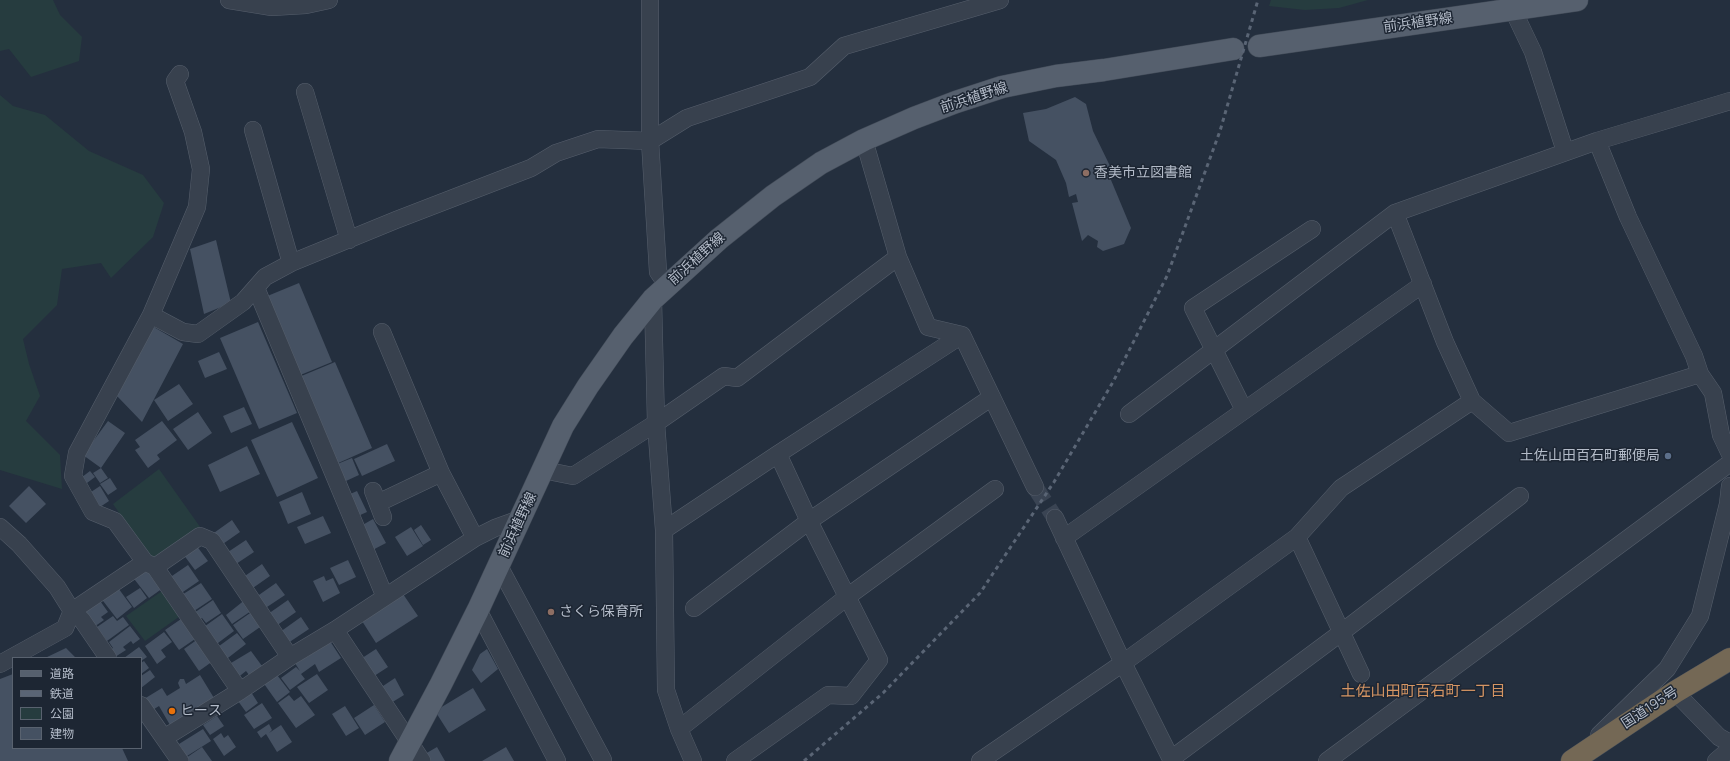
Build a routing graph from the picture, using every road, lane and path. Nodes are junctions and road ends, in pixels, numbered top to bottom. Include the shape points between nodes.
1 (229, 0) edge
2 (329, 0) edge
3 (650, 0) edge
4 (1000, 0) edge
5 (1577, 0) edge
6 (1512, 5) edge
7 (960, 6) edge
8 (1258, 46) dead end
9 (1233, 49) dead end
10 (180, 74) dead end
11 (305, 92) dead end
12 (1730, 101) edge
13 (253, 130) dead end
14 (864, 140) junction
15 (650, 141) junction
16 (1597, 141) junction
17 (1565, 151) junction
18 (1395, 213) junction
19 (1312, 229) dead end
20 (349, 240) junction
21 (898, 257) junction
22 (291, 263) junction
23 (1423, 284) junction
24 (256, 288) junction
25 (660, 292) junction
26 (151, 315) junction
27 (382, 332) dead end
28 (962, 335) junction
29 (1214, 350) junction
30 (1700, 374) junction
31 (992, 397) junction
32 (1472, 401) junction
33 (1244, 410) junction
34 (1130, 414) dead end
35 (656, 423) junction
36 (778, 454) junction
37 (1730, 454) edge
38 (1730, 462) edge
39 (543, 470) junction
40 (441, 473) junction
41 (1730, 486) edge
42 (1035, 487) tunnel mouth
43 (995, 489) dead end
44 (1520, 496) dead end
45 (378, 504) dead end
46 (1055, 518) tunnel mouth
47 (520, 520) junction
48 (809, 521) junction
49 (0, 527) edge
50 (664, 530) junction
51 (1296, 537) junction
52 (475, 538) junction
53 (1064, 538) junction
54 (0, 544) edge
55 (19, 544) junction
56 (150, 565) junction
57 (499, 566) junction
58 (385, 597) junction
59 (847, 597) junction
60 (694, 608) dead end
61 (478, 610) junction
62 (72, 611) junction
63 (335, 630) junction
64 (1342, 632) junction
65 (12, 657) edge
66 (13, 657) edge
67 (107, 657) edge
68 (290, 657) junction
69 (1730, 659) edge
70 (1123, 663) junction
71 (0, 664) edge
72 (1362, 674) dead end
73 (240, 691) junction
74 (1675, 692) junction
75 (142, 706) edge
76 (679, 729) junction
77 (164, 738) junction
78 (1730, 743) edge
79 (1730, 749) edge
80 (406, 752) edge
81 (603, 760) dead end
82 (1172, 760) edge
83 (1573, 760) edge
84 (180, 761) edge
85 (422, 761) edge
86 (557, 761) edge
87 (693, 761) edge
88 (736, 761) edge
89 (980, 761) edge
90 (1327, 761) edge
91 (1716, 761) edge

1 - 2 street via 272,7 306,5
3 - 15 street
4 - 7 street
5 - 6 main road, 前浜植野線
6 - 8 main road, 前浜植野線
6 - 17 street via 1533,52
7 - 15 street via 844,46 810,77 687,118
9 - 14 main road, 前浜植野線 via 1056,76 1002,87 942,107
10 - 26 street via 175,81 193,132 201,169 197,207
11 - 20 street
12 - 16 street
13 - 22 street
14 - 21 street
14 - 25 main road, 前浜植野線 via 821,163 773,196 718,239
15 - 20 street via 598,139
15 - 25 street
16 - 17 street
16 - 30 street via 1628,217 1694,356
17 - 18 street
18 - 23 street
18 - 29 street
19 - 29 street via 1193,308
20 - 22 street
21 - 28 street via 928,327
21 - 35 street via 737,378 724,376
22 - 24 street via 265,277
23 - 32 street via 1445,342
23 - 33 street
24 - 26 street via 243,302 198,334 183,332
24 - 58 street
25 - 35 street
25 - 39 main road, 前浜植野線 via 623,336 588,386 563,426
26 - 56 street via 77,453 73,476 93,512 115,521
27 - 40 street
28 - 31 street
28 - 36 street
29 - 33 street
29 - 34 street
30 - 32 street via 1509,433
30 - 37 street via 1712,392 1721,435
31 - 42 street
31 - 48 street
32 - 51 street via 1341,488
33 - 53 street
35 - 39 street via 573,476
35 - 50 street
36 - 48 street
36 - 50 street
38 - 90 street
39 - 47 main road, 前浜植野線
40 - 45 street
40 - 52 street
41 - 83 street via 1728,504 1700,616 1667,669
43 - 59 street
44 - 64 street
46 - 53 street
47 - 52 street
47 - 57 main road, 前浜植野線
48 - 59 street
48 - 60 street
49 - 55 street
50 - 76 street via 666,690
51 - 64 street
51 - 70 street
52 - 58 street
53 - 70 street
54 - 55 street
55 - 62 street via 57,587
56 - 62 street
56 - 68 street via 200,536 212,541
56 - 73 street
57 - 61 main road, 前浜植野線
57 - 81 street
58 - 63 street
59 - 76 street
59 - 88 street via 879,660 850,696 828,695
61 - 80 main road, 前浜植野線
61 - 86 street
62 - 66 street via 65,628
62 - 67 street via 82,620
63 - 68 street
63 - 80 street
64 - 72 street
64 - 82 street
65 - 71 street
68 - 73 street
69 - 74 highway, 国道195号
70 - 82 street
70 - 89 street
73 - 77 street
74 - 78 street via 1719,737
74 - 83 highway, 国道195号
75 - 77 street
76 - 87 street
77 - 84 street
79 - 91 street
80 - 85 street

